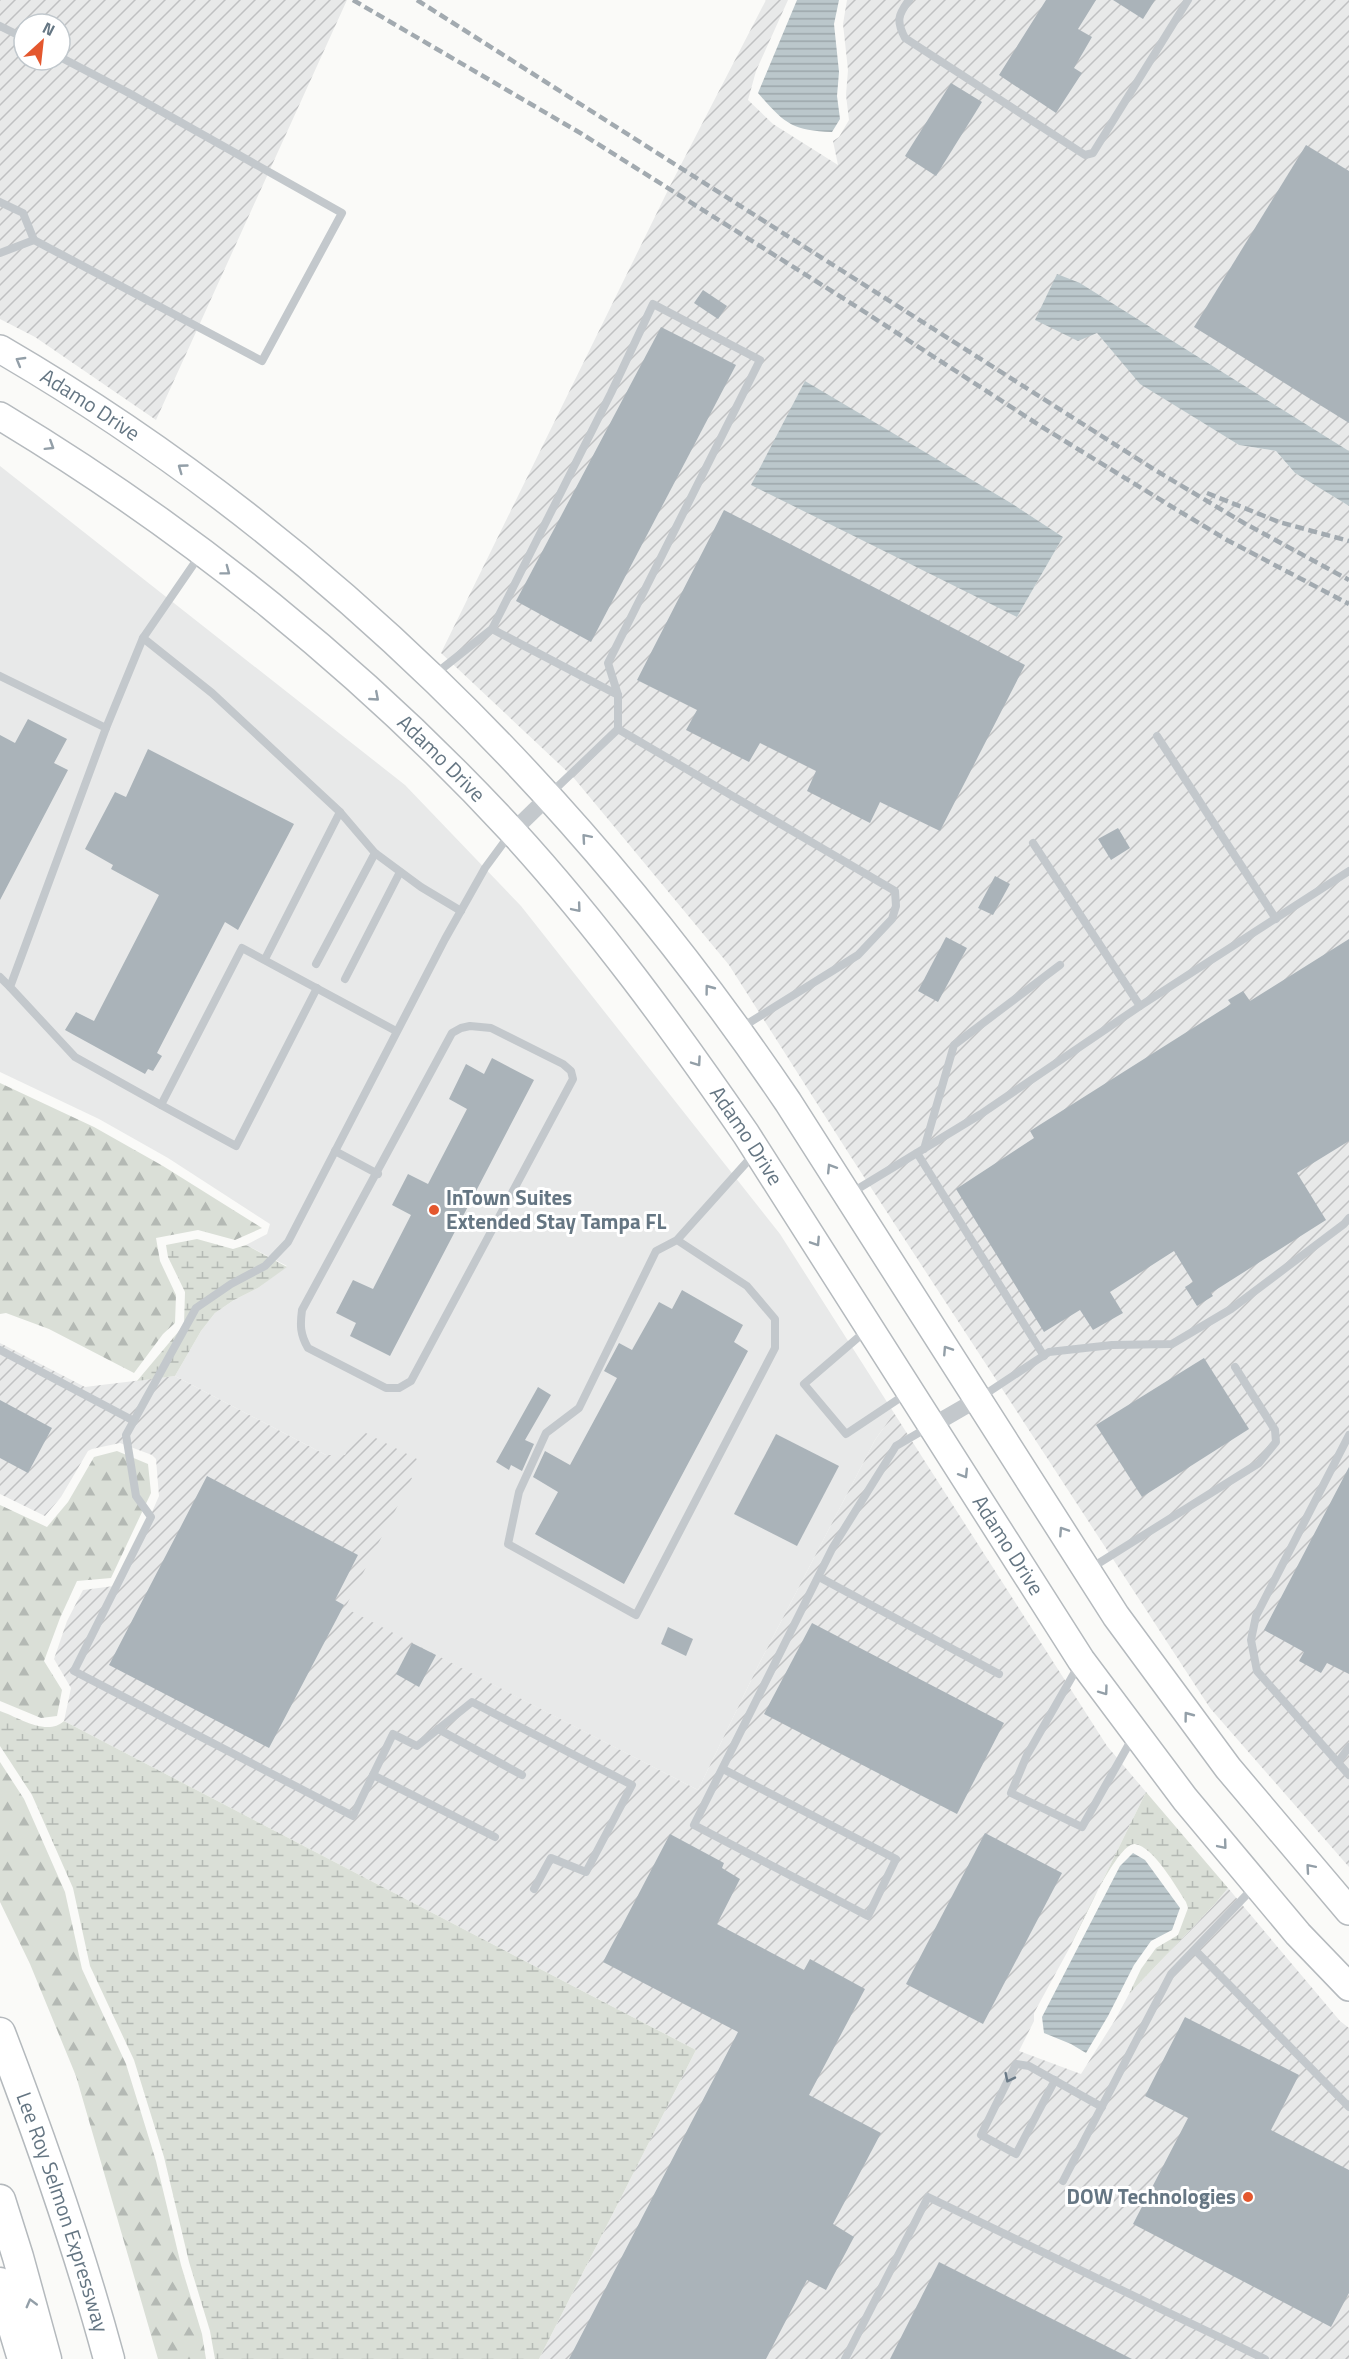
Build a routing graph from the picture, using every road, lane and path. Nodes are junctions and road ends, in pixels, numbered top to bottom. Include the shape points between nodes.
1 (909, 0) edge
2 (1188, 0) edge
3 (72, 63) edge
4 (0, 202) edge
5 (34, 240) junction
6 (0, 253) edge
7 (0, 350) edge
8 (0, 416) edge
9 (202, 552) junction
10 (492, 629) junction
11 (143, 638) junction
12 (0, 676) edge
13 (431, 677) junction
14 (618, 695) junction
15 (106, 728) junction
16 (618, 729) junction
17 (1157, 736) dead end
18 (549, 796) junction
19 (340, 812) junction
20 (512, 832) junction
21 (1033, 843) dead end
22 (375, 853) junction
23 (1349, 871) edge
24 (400, 872) junction
25 (461, 911) junction
26 (1276, 919) junction
27 (265, 959) junction
28 (316, 964) dead end
29 (1059, 965) dead end
30 (0, 978) edge
31 (345, 980) dead end
32 (10, 987) junction
33 (317, 988) junction
34 (1140, 1006) junction
35 (738, 1029) junction
36 (396, 1031) junction
37 (161, 1105) junction
38 (757, 1150) junction
39 (335, 1151) junction
40 (920, 1151) junction
41 (378, 1173) junction
42 (848, 1195) junction
43 (1349, 1218) edge
44 (677, 1240) junction
45 (870, 1327) junction
46 (0, 1350) edge
47 (1044, 1356) junction
48 (1235, 1367) dead end
49 (911, 1390) junction
50 (978, 1399) junction
51 (134, 1422) junction
52 (933, 1425) junction
53 (1349, 1435) edge
54 (1088, 1570) junction
55 (819, 1577) junction
56 (1081, 1660) junction
57 (999, 1674) dead end
58 (438, 1729) junction
59 (1135, 1734) junction
60 (1349, 1747) edge
61 (1338, 1762) junction
62 (723, 1769) junction
63 (373, 1775) junction
64 (522, 1775) dead end
65 (1349, 1775) edge
66 (495, 1838) dead end
67 (1256, 1885) junction
68 (534, 1889) dead end
69 (1349, 1911) edge
70 (1195, 1950) junction
71 (1349, 1987) edge
72 (0, 2033) edge
73 (1055, 2080) junction
74 (1102, 2107) junction
75 (1349, 2107) edge
76 (1064, 2181) dead end
77 (0, 2200) edge
78 (0, 2283) edge
79 (23, 2359) edge
80 (46, 2359) edge
81 (109, 2359) edge
82 (845, 2359) edge
83 (1265, 2359) edge

1 - 2 lane via 899,13 899,27 905,38 1084,155 1093,153
3 - 5 lane via 342,213 262,362
4 - 5 lane via 23,213
5 - 6 lane
13 -> 7 main road, Adamo Drive via 343,593 230,503 112,419
8 -> 9 main road, Adamo Drive via 81,465
9 - 11 lane
9 -> 20 main road, Adamo Drive via 307,636 399,718
10 - 13 lane
10 - 14 lane
10 - 14 lane via 653,304 759,360 608,663
11 - 15 lane
11 - 19 lane via 212,693
12 - 15 lane
13 - 18 main road, Adamo Drive
14 - 16 lane
15 - 32 lane
16 - 18 lane
16 - 35 lane via 895,891 892,920 858,955
17 - 26 lane
18 - 20 street
35 -> 18 main road, Adamo Drive via 675,945
19 - 22 lane
19 - 27 lane
20 - 25 lane via 485,868
20 -> 38 main road, Adamo Drive via 634,978
21 - 34 lane
22 - 24 lane
22 - 28 lane
23 - 26 lane
24 - 25 lane
24 - 31 lane
25 - 36 lane
26 - 34 lane
27 - 33 lane
27 - 37 lane via 242,948
29 - 40 lane via 954,1045
30 - 32 lane
32 - 37 lane via 75,1058
33 - 36 lane
33 - 37 lane via 236,1146
34 - 40 lane
42 -> 35 main road, Adamo Drive
36 - 39 lane
38 - 44 lane
38 -> 45 main road, Adamo Drive
39 - 41 lane
39 - 51 lane via 288,1242 265,1266 196,1308
40 - 42 lane
40 - 47 lane
41 - 41 lane via 452,1033 470,1026 491,1028 571,1071 573,1079 411,1381 399,1388 386,1388 308,1348 300,1327 302,1310
50 -> 42 main road, Adamo Drive
43 - 47 lane via 1231,1309 1172,1344 1112,1345 1049,1352
44 - 44 lane via 747,1286 775,1319 774,1348 636,1615 508,1545 519,1492 546,1433 579,1408 656,1251
45 - 49 main road, Adamo Drive
45 - 49 lane via 804,1384 846,1434
46 - 51 lane
47 - 50 lane
48 - 54 lane via 1275,1430 1276,1442 1259,1463
49 - 52 main road, Adamo Drive
50 - 52 street
54 -> 50 main road, Adamo Drive
51 - 63 lane via 126,1435 136,1496 151,1517 74,1671 353,1816
52 - 55 lane via 896,1446 833,1547
52 -> 56 main road, Adamo Drive
53 - 61 lane via 1257,1616 1251,1640 1257,1671
69 -> 54 main road, Adamo Drive via 1227,1768
55 - 57 lane
55 - 62 lane
56 -> 59 main road, Adamo Drive
56 - 59 lane via 1027,1755 1011,1793 1082,1827
58 - 63 lane via 417,1746 393,1734
58 - 64 lane
58 - 68 lane via 472,1702 632,1785 586,1872 551,1858
59 -> 67 main road, Adamo Drive
60 - 61 lane
61 - 65 lane
62 - 62 lane via 694,1825 868,1916 896,1859
63 - 66 lane
67 - 70 lane
67 - 71 main road, Adamo Drive
70 - 74 lane via 1171,1974
70 - 75 lane
72 - 81 highway, Lee Roy Selmon Expressway via 61,2196
73 -> 73 lane via 1029,2066 1016,2064 981,2135 1016,2154
73 - 74 lane
74 - 76 lane
80 -> 77 highway
78 - 79 highway
82 - 83 lane via 928,2197

